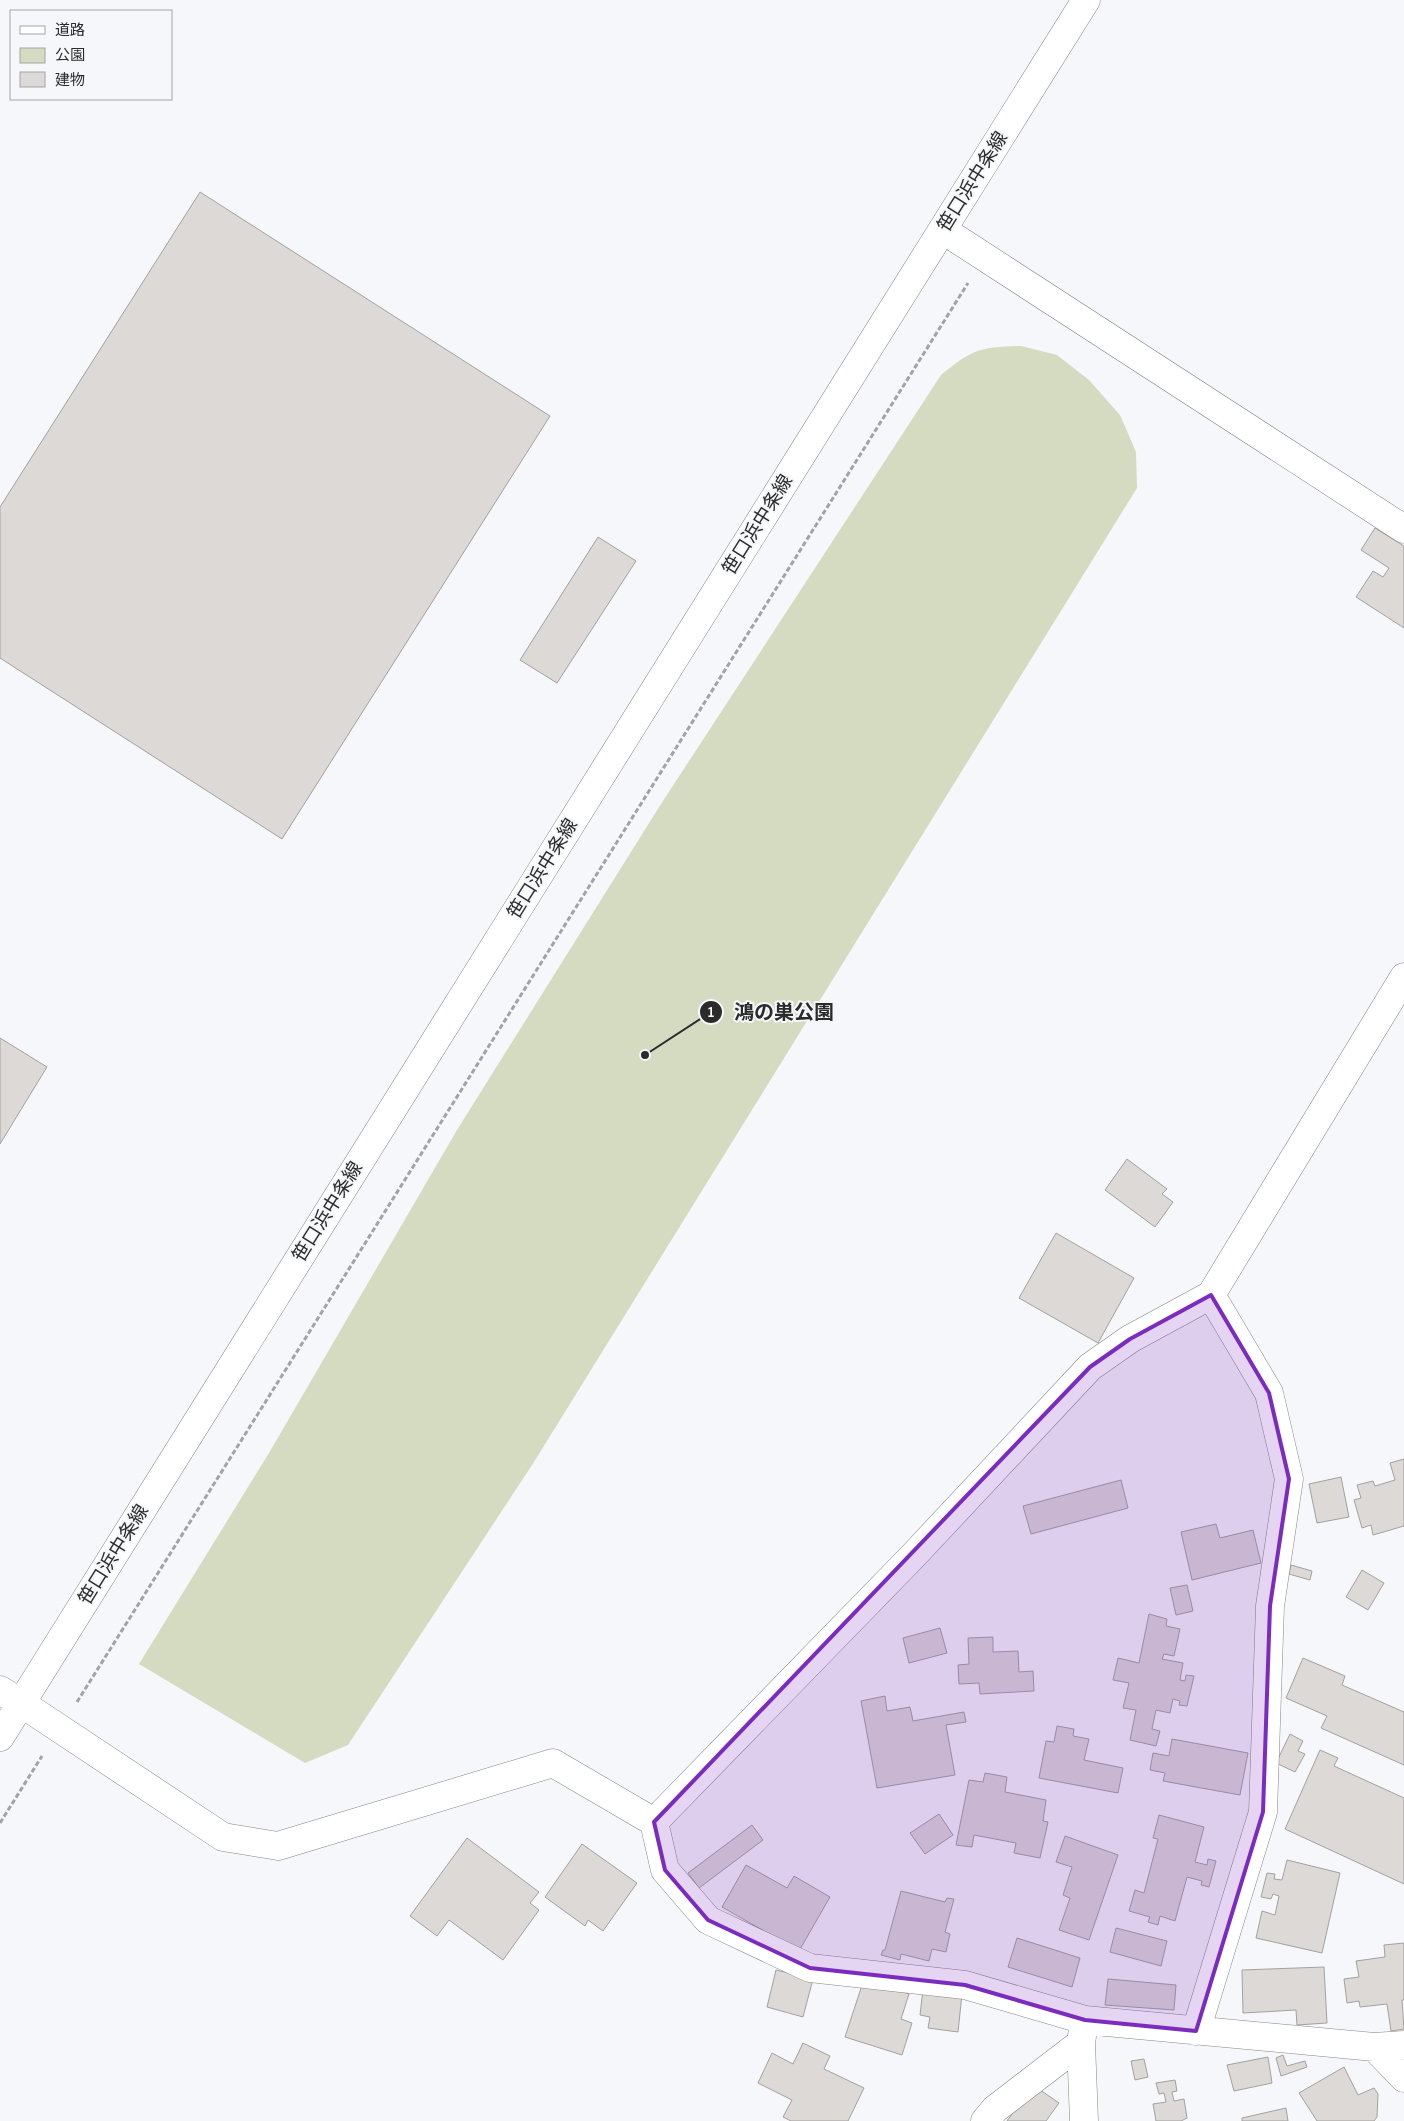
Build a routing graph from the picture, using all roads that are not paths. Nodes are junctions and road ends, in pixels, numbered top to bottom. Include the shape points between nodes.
1 (1086, 0) edge
2 (943, 230) junction
3 (1404, 529) edge
4 (1404, 978) edge
5 (1211, 1295) junction
6 (10, 1696) edge
7 (0, 1737) edge
8 (654, 1822) junction
9 (1196, 2031) junction
10 (1083, 2032) junction
11 (1404, 2045) edge
12 (1374, 2047) junction
13 (1404, 2078) edge
14 (985, 2121) edge
15 (1084, 2121) edge

1 - 2 street, 笹口浜中条線
2 - 3 street
2 - 6 street, 笹口浜中条線
4 - 5 street
5 - 8 street via 1130,1339 1090,1367 920,1549
5 - 9 street via 1269,1393 1289,1479 1270,1606 1264,1812
6 - 7 street, 笹口浜中条線
6 - 8 street via 223,1837 278,1846 553,1763
8 - 10 street via 665,1870 708,1920 810,1968 965,1984
9 - 10 street
9 - 12 street
10 - 14 street
10 - 15 street
11 - 12 street
12 - 13 street

